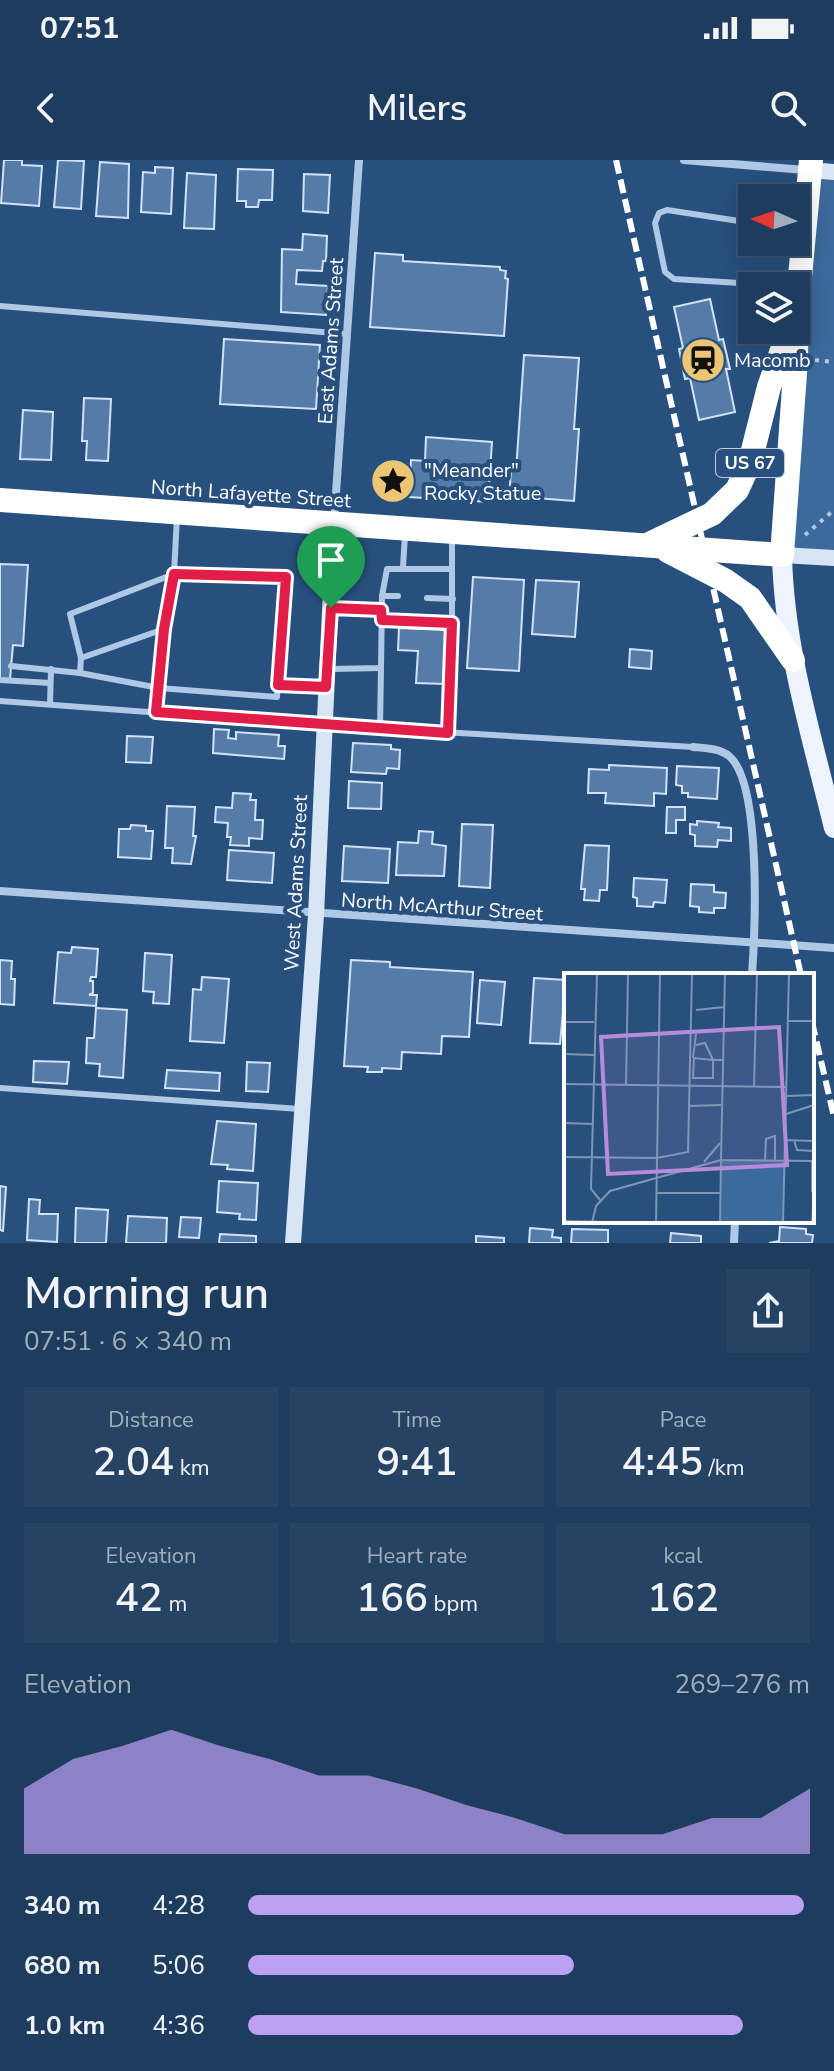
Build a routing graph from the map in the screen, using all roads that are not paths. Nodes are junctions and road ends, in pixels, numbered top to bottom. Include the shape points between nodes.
1 (359, 160) edge
2 (685, 160) edge
3 (818, 167) edge
4 (810, 195) edge
5 (738, 221) edge
6 (738, 287) edge
7 (0, 306) edge
8 (347, 334) junction
9 (784, 344) edge
10 (796, 344) edge
11 (0, 500) edge
12 (177, 513) junction
13 (334, 524) junction
14 (405, 530) junction
15 (452, 532) junction
16 (652, 546) junction
17 (782, 555) junction
18 (834, 558) edge
19 (403, 567) junction
20 (450, 569) junction
21 (174, 574) junction
22 (382, 596) junction
23 (398, 596) dead end
24 (427, 598) dead end
25 (453, 599) junction
26 (331, 608) junction
27 (381, 610) junction
28 (382, 620) junction
29 (452, 623) junction
30 (164, 629) junction
31 (81, 658) junction
32 (793, 660) junction
33 (11, 666) dead end
34 (381, 668) junction
35 (51, 669) junction
36 (327, 669) junction
37 (80, 673) junction
38 (0, 680) edge
39 (50, 683) junction
40 (278, 685) junction
41 (326, 687) junction
42 (159, 688) junction
43 (0, 701) edge
44 (50, 704) junction
45 (156, 712) junction
46 (325, 725) junction
47 (380, 728) junction
48 (448, 733) junction
49 (693, 747) joint
50 (834, 828) edge
51 (0, 891) edge
52 (316, 915) junction
53 (754, 944) junction
54 (834, 948) edge
55 (752, 973) edge
56 (0, 1088) edge
57 (302, 1110) junction
58 (735, 1223) edge
59 (293, 1243) edge
60 (734, 1243) edge

1 - 8 street, East Adams Street
2 - 3 street
3 - 4 highway, US 67
5 - 6 lane via 667,210 655,223 665,272 674,279
7 - 8 lane
8 - 13 street, East Adams Street
9 - 16 highway, US 67 via 737,490 705,518
10 - 17 highway, US 67
11 - 12 highway, North Lafayette Street / US 67
12 - 13 highway, North Lafayette Street / US 67
12 - 21 lane
13 - 14 highway, North Lafayette Street / US 67
13 - 26 street, West Adams Street
14 - 15 highway, North Lafayette Street / US 67
14 - 19 lane
15 - 16 highway, North Lafayette Street / US 67
15 - 20 lane
16 - 17 highway, North Lafayette Street / US 67
16 - 32 highway via 750,598
17 - 18 street, North Lafayette Street
17 - 32 main road
19 - 20 lane
19 - 22 lane via 387,569
20 - 25 lane
21 - 30 lane
21 - 31 lane via 70,614
21 - 40 lane via 286,577
22 - 23 lane
22 - 27 lane
24 - 25 lane
25 - 29 lane
26 - 27 lane
26 - 36 street, West Adams Street
27 - 28 lane
28 - 29 lane
28 - 34 lane
29 - 48 lane
30 - 31 lane
30 - 42 lane
31 - 37 lane
32 - 50 main road
33 - 35 lane
34 - 36 lane
34 - 47 lane
35 - 37 lane
35 - 39 lane
36 - 41 street, West Adams Street
37 - 42 lane
38 - 39 lane
39 - 44 lane
40 - 41 lane
40 - 42 lane via 277,697
41 - 46 street, West Adams Street
42 - 45 lane
43 - 44 lane
44 - 45 lane
45 - 46 lane
46 - 47 lane
46 - 52 street, West Adams Street
47 - 48 lane
48 - 49 lane
49 - 53 street via 729,756 740,772 754,842
51 - 52 street, North McArthur Street
52 - 53 street, North McArthur Street
52 - 57 street, West Adams Street
53 - 54 street, North McArthur Street
53 - 55 street
56 - 57 lane
57 - 59 street, West Adams Street
58 - 60 street

